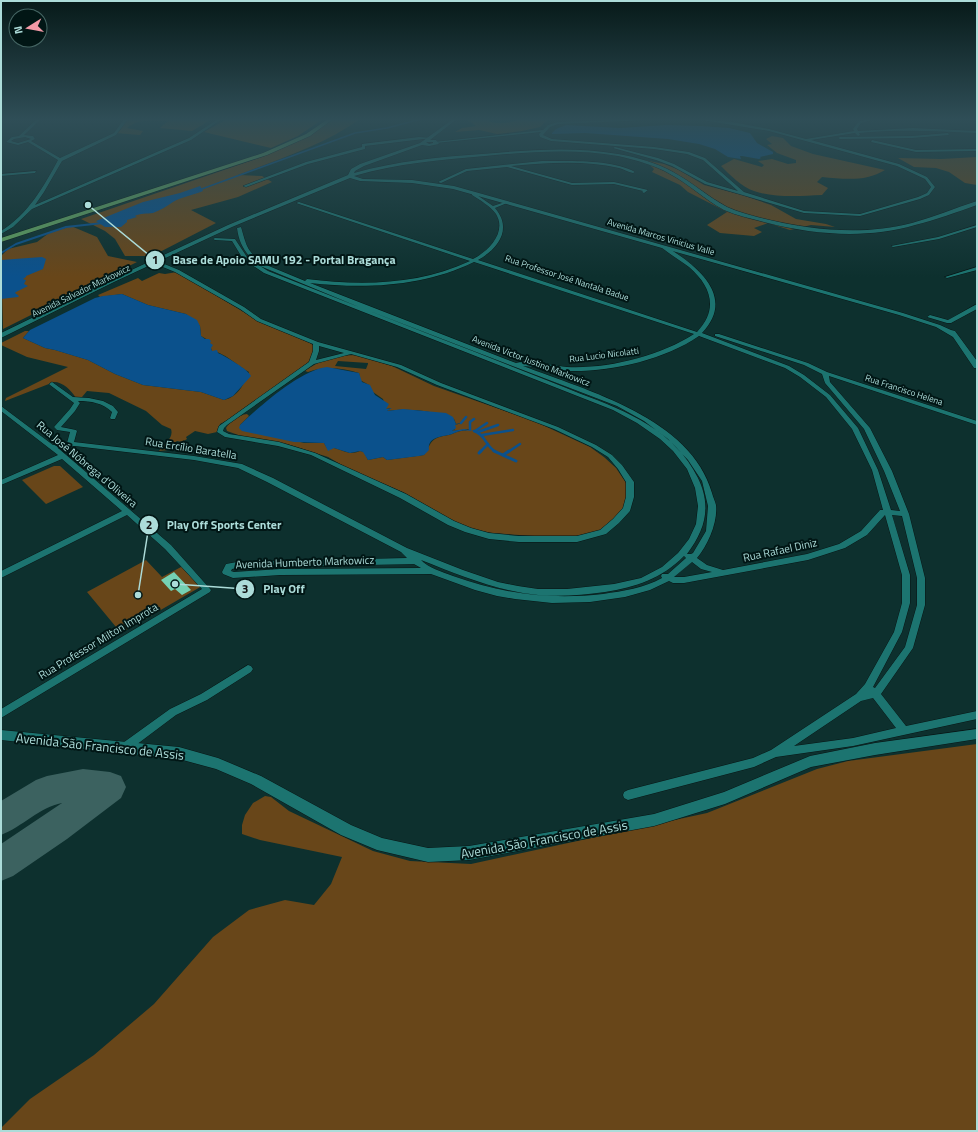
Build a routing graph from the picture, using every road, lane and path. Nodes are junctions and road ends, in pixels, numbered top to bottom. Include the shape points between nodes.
1 (35, 172) dead end
2 (53, 172) edge
3 (115, 172) edge
4 (202, 172) edge
5 (210, 172) edge
6 (282, 172) edge
7 (352, 172) edge
8 (372, 172) edge
9 (462, 172) edge
10 (526, 172) edge
11 (669, 172) edge
12 (685, 172) edge
13 (719, 172) edge
14 (914, 172) edge
15 (368, 173) junction
16 (1, 175) edge
17 (350, 176) junction
18 (356, 179) junction
19 (364, 180) junction
20 (440, 182) junction
21 (342, 184) junction
22 (245, 186) dead end
23 (456, 187) junction
24 (312, 192) junction
25 (644, 192) dead end
26 (743, 193) junction
27 (319, 194) junction
28 (473, 194) junction
29 (301, 202) junction
30 (505, 203) junction
31 (977, 203) edge
32 (494, 207) junction
33 (32, 208) junction
34 (977, 226) edge
35 (239, 228) junction
36 (1, 234) edge
37 (215, 239) junction
38 (236, 239) junction
39 (1, 240) edge
40 (893, 246) dead end
41 (663, 247) junction
42 (697, 256) junction
43 (476, 259) junction
44 (158, 263) junction
45 (689, 264) junction
46 (977, 268) edge
47 (947, 277) dead end
48 (298, 282) junction
49 (977, 306) edge
50 (949, 322) junction
51 (699, 332) junction
52 (1, 336) edge
53 (956, 336) junction
54 (1, 340) edge
55 (316, 343) junction
56 (349, 353) junction
57 (793, 360) junction
58 (312, 363) junction
59 (511, 366) junction
60 (977, 366) edge
61 (786, 367) junction
62 (825, 373) junction
63 (827, 382) junction
64 (52, 384) dead end
65 (814, 385) junction
66 (71, 399) junction
67 (1, 408) edge
68 (113, 418) dead end
69 (977, 423) edge
70 (70, 444) junction
71 (52, 447) junction
72 (62, 456) junction
73 (1, 483) edge
74 (127, 512) junction
75 (887, 512) junction
76 (904, 514) junction
77 (404, 550) junction
78 (683, 553) junction
79 (692, 559) junction
80 (430, 560) junction
81 (415, 562) junction
82 (450, 568) junction
83 (430, 571) junction
84 (735, 571) junction
85 (660, 572) junction
86 (1, 576) edge
87 (668, 578) junction
88 (207, 590) joint
89 (248, 669) dead end
90 (868, 687) junction
91 (876, 694) junction
92 (859, 697) junction
93 (1, 714) edge
94 (977, 715) edge
95 (904, 731) junction
96 (977, 734) edge
97 (1, 736) edge
98 (124, 748) junction
99 (775, 753) junction
100 (628, 795) dead end

1 - 16 street
2 - 33 street
3 - 33 street
4 - 36 main road
5 - 39 main road
6 - 22 street
7 - 17 street
8 - 15 street, Avenida Salvador Markowicz
9 - 20 street
10 - 25 street via 569,184 614,183 646,190
11 - 31 street, Avenida Salvador Markowicz via 737,213 791,227 822,231 852,232 896,228
12 - 26 street via 706,184
13 - 26 street
14 - 26 street via 926,178 933,187 931,190 919,198 860,215 804,212
15 - 17 street, Avenida Salvador Markowicz
15 - 18 street, Avenida Salvador Markowicz
15 - 20 street, Avenida Marcos Vinicius Valle
17 - 18 street
17 - 24 street, Avenida Salvador Markowicz
18 - 19 street, Avenida Marcos Vinicius Valle
18 - 21 street, Avenida Salvador Markowicz
19 - 21 street
19 - 23 street, Avenida Marcos Vinicius Valle via 410,181
20 - 23 street, Avenida Marcos Vinicius Valle
21 - 27 street, Avenida Salvador Markowicz
23 - 28 street, Avenida Marcos Vinicius Valle
23 - 50 street, Avenida Marcos Vinicius Valle
24 - 27 street
24 - 44 street, Avenida Salvador Markowicz via 230,226
27 - 29 street, Avenida Salvador Markowicz
28 - 30 street, Avenida Marcos Vinicius Valle
28 - 32 street
29 - 35 street, Avenida Salvador Markowicz
29 - 43 street, Rua Professor José Nantala Badue
30 - 32 street
30 - 41 street, Avenida Marcos Vinicius Valle
32 - 43 street via 501,218 499,240
33 - 36 street via 19,222
34 - 40 street via 927,241
35 - 37 street, Avenida Salvador Markowicz
35 - 38 street, Avenida Victor Justino Markowicz
37 - 38 street
37 - 44 street, Avenida Salvador Markowicz
38 - 48 street, Avenida Victor Justino Markowicz via 250,257
41 - 42 street, Avenida Marcos Vinicius Valle
41 - 45 street, Rua Lucio Nicolatti
42 - 45 street
42 - 53 street, Avenida Marcos Vinicius Valle via 900,314 938,326
43 - 48 street via 428,277 377,285
43 - 51 street, Rua Professor José Nantala Badue
44 - 52 street, Avenida Salvador Markowicz via 112,281
44 - 54 street, Avenida Salvador Markowicz
44 - 55 street via 177,271 259,320
45 - 51 street, Rua Lucio Nicolatti via 710,291 714,306 708,324
46 - 47 street
48 - 59 street, Avenida Victor Justino Markowicz
49 - 50 street
50 - 53 street
51 - 57 street, Rua Professor José Nantala Badue
51 - 59 street, Rua Lucio Nicolatti via 680,346 657,356 630,362 570,369 528,364
51 - 61 street, Rua Professor José Nantala Badue
53 - 60 street
55 - 56 street
55 - 58 street
56 - 58 street
56 - 58 street via 399,366 439,384 556,428 594,446 610,456 630,482 627,509 603,532 578,539 489,536 450,523 403,496 313,454 279,444 221,434 222,426
57 - 61 street
57 - 62 street, Rua Professor José Nantala Badue
59 - 78 street, Avenida Victor Justino Markowicz via 634,418 676,450 695,478 702,504 699,529 693,542
59 - 79 street, Avenida Victor Justino Markowicz via 629,410 658,426 683,448 704,478 712,504 709,532
61 - 65 street, Rua Professor José Nantala Badue
62 - 63 street
62 - 69 street, Rua Francisco Helena
63 - 65 street
63 - 76 street via 867,428 888,471
64 - 66 street
65 - 75 street, Rua Professor José Nantala Badue via 828,396 855,428 875,470
66 - 68 street via 92,400 103,404 113,409
66 - 70 street via 77,404 57,428 74,431
67 - 71 street, Rua José Nóbrega d'Oliveira
70 - 71 street, Rua Ercílio Baratella
70 - 77 street, Rua Ercílio Baratella via 194,458 240,466
71 - 72 street, Rua José Nóbrega d'Oliveira
72 - 73 street
72 - 74 street, Rua José Nóbrega d'Oliveira
74 - 86 street
74 - 88 street, Rua José Nóbrega d'Oliveira via 168,547
75 - 76 street
75 - 84 street, Rua Rafael Diniz via 879,515 864,534 842,546 808,558
75 - 90 street, Rua Professor José Nantala Badue via 906,576 906,603 898,632
76 - 91 street via 922,578 920,605 909,648
77 - 80 street, Avenida Victor Justino Markowicz
77 - 81 street
78 - 79 street, Rua Rafael Diniz
78 - 85 street, Avenida Victor Justino Markowicz
79 - 84 street, Rua Rafael Diniz via 708,569
79 - 87 street, Avenida Victor Justino Markowicz
80 - 81 street, Avenida Humberto Markowicz
80 - 82 street, Avenida Victor Justino Markowicz
81 - 83 street
81 - 83 street, Avenida Humberto Markowicz via 237,565 229,566 226,572 232,575 280,572
82 - 83 street, Avenida Humberto Markowicz
82 - 85 street, Avenida Victor Justino Markowicz via 494,584 556,593 623,586
83 - 87 street, Avenida Victor Justino Markowicz via 483,590 521,598 560,600 622,594 650,587
84 - 87 street, Rua Rafael Diniz via 684,580
85 - 87 street
88 - 93 street, Rua Professor Milton Improta
89 - 98 street via 204,697 173,712
90 - 91 street
90 - 92 street, Rua Professor José Nantala Badue
91 - 92 street
91 - 95 street
92 - 99 street
94 - 95 street
95 - 99 street via 853,742
96 - 98 street, Avenida São Francisco de Assis via 875,749 810,762 725,798 654,820 469,854 428,855 382,845 346,830 256,780 218,764 179,753
97 - 98 street, Avenida São Francisco de Assis
99 - 100 street via 754,762

